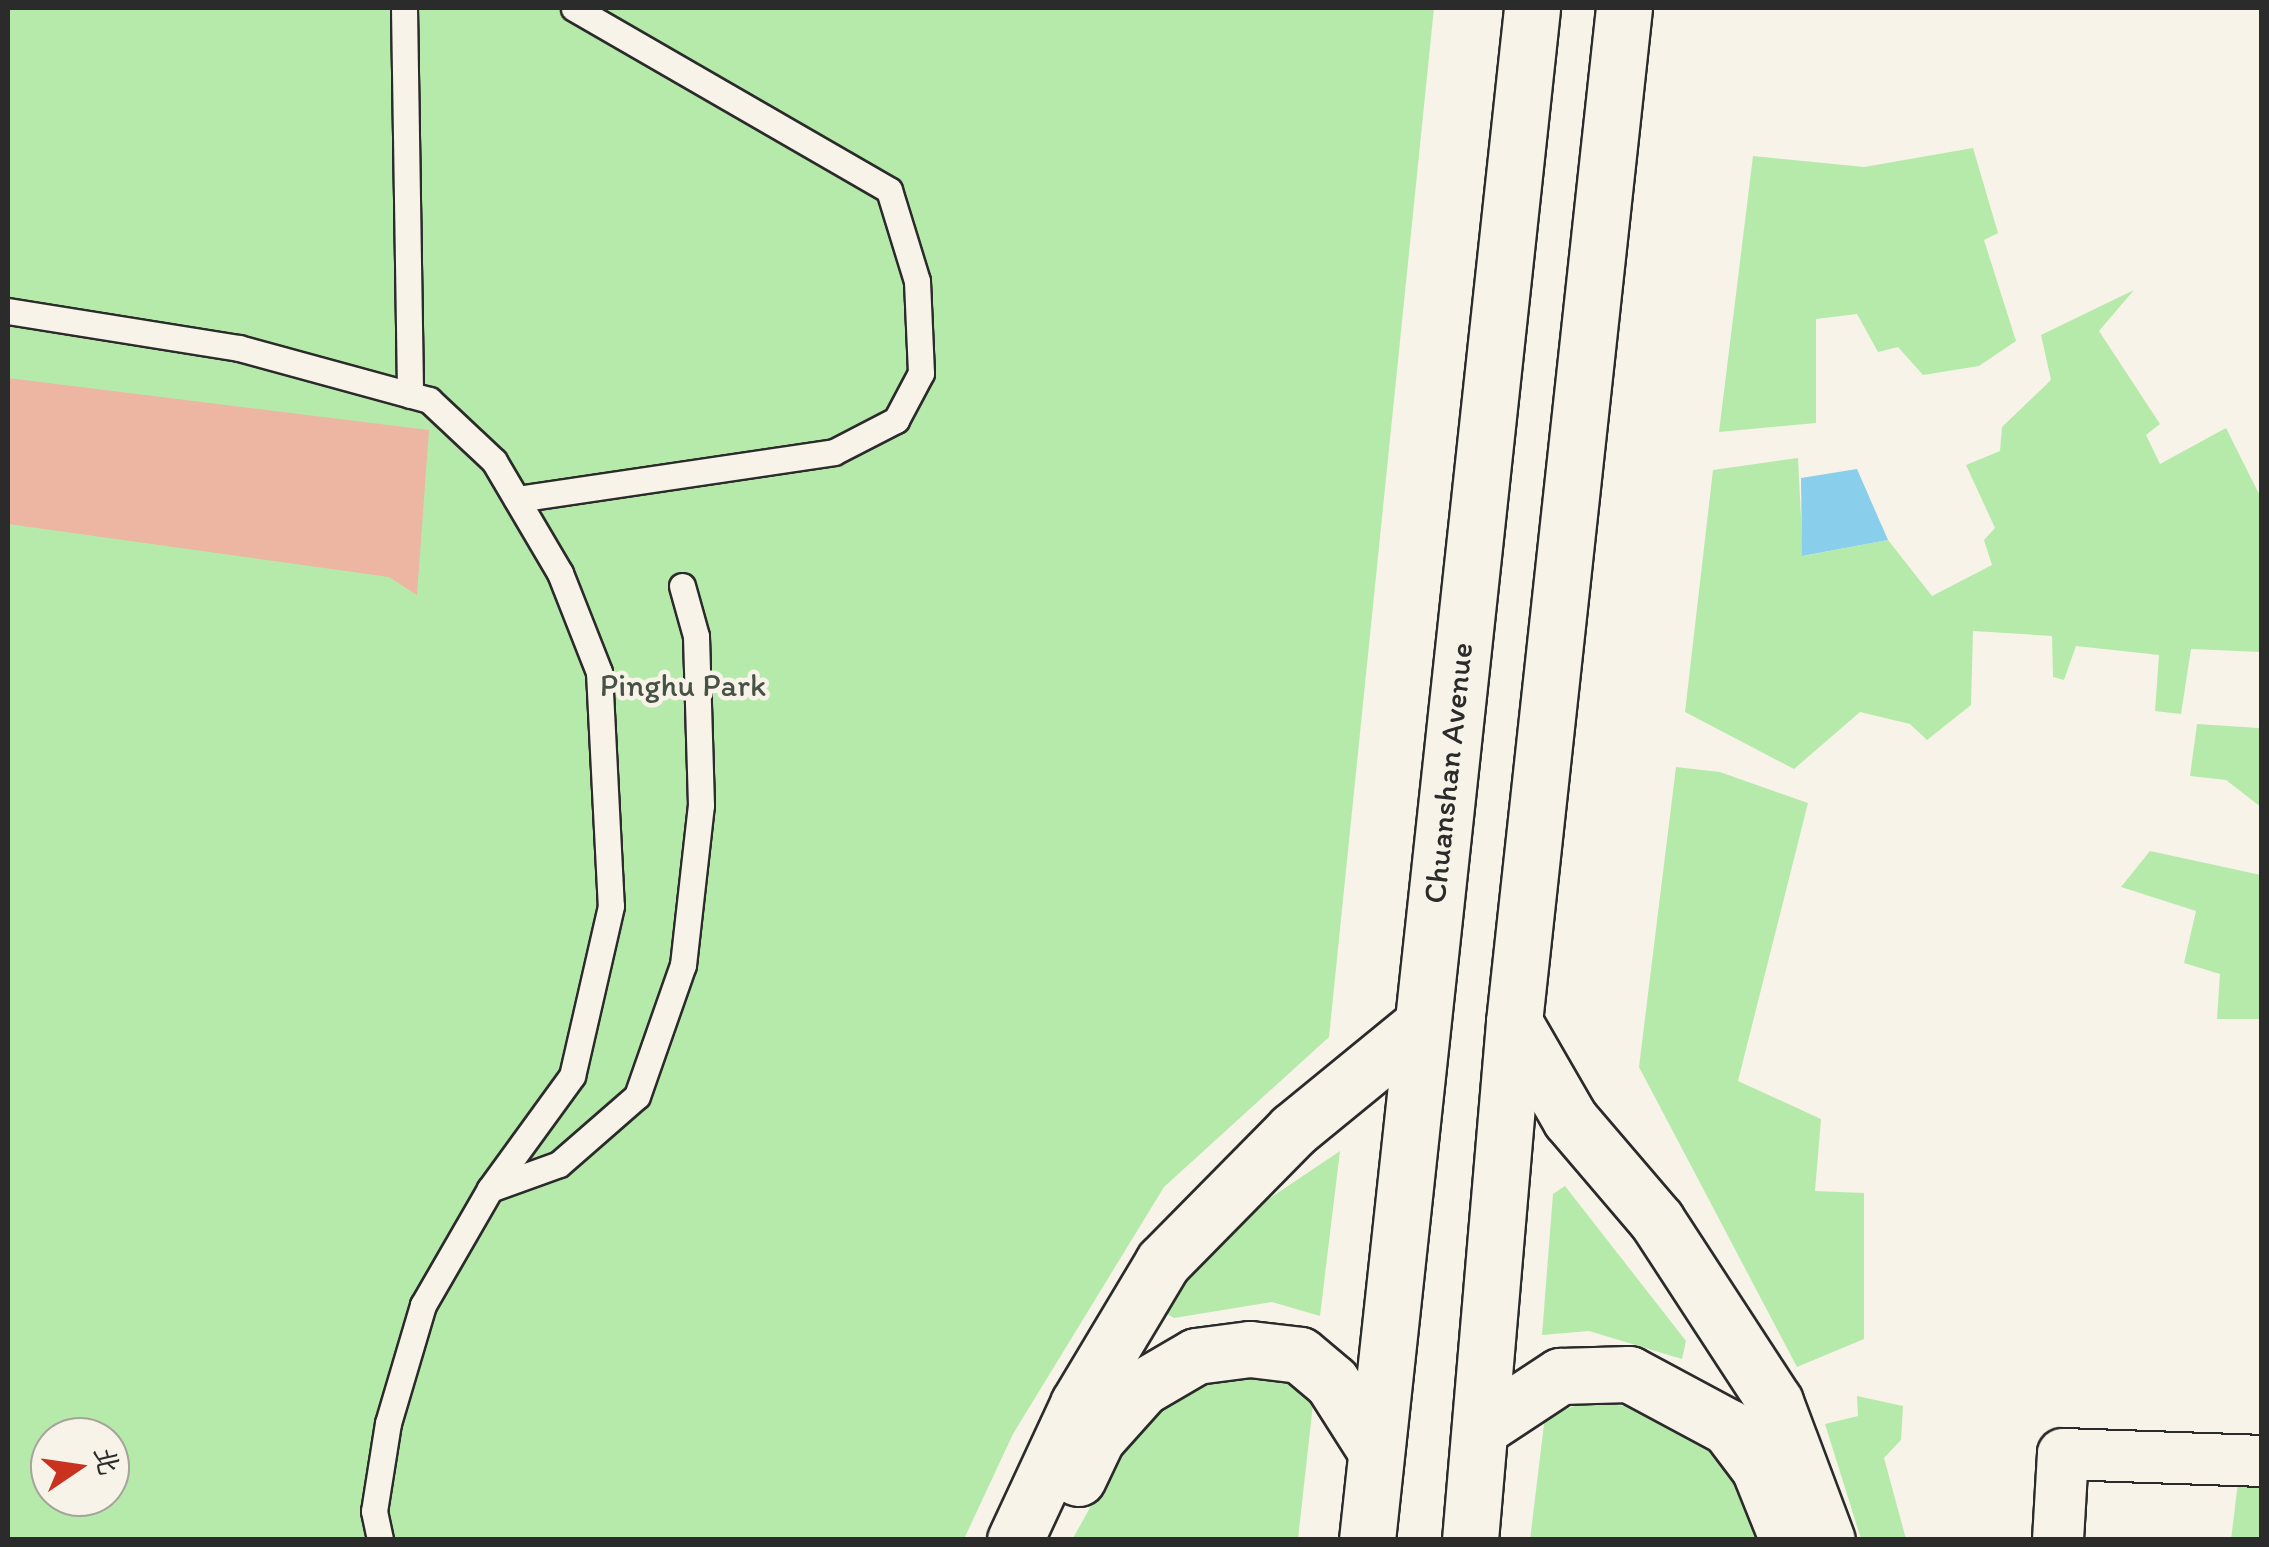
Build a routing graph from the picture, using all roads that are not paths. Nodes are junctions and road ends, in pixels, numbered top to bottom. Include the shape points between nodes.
1 (404, 8) edge
2 (574, 8) edge
3 (1532, 8) edge
4 (1624, 8) edge
5 (8, 311) edge
6 (410, 395) junction
7 (516, 499) junction
8 (682, 586) dead end
9 (1514, 1022) junction
10 (1420, 1026) junction
11 (490, 1189) junction
12 (1480, 1428) junction
13 (1376, 1451) junction
14 (2262, 1462) edge
15 (380, 1540) edge
16 (1015, 1540) edge
17 (1049, 1540) edge
18 (1367, 1540) edge
19 (1470, 1540) edge
20 (1788, 1540) edge
21 (1827, 1540) edge
22 (2058, 1540) edge

1 - 6 lane
2 - 7 lane via 888,190 917,281 921,372 896,420 834,452
3 - 10 highway, Chuanshan Avenue
4 - 9 highway
5 - 6 lane via 239,348
6 - 7 lane via 429,400 494,461
7 - 11 lane via 560,573 600,672 611,906 572,1076
8 - 11 lane via 696,636 701,804 682,964 637,1096 559,1164
9 - 12 highway
9 - 21 highway via 1570,1120 1657,1221 1776,1402
10 - 13 highway, Chuanshan Avenue
10 - 16 highway via 1293,1130 1163,1262 1078,1404
11 - 15 lane via 423,1305 388,1423 374,1511
12 - 19 highway
12 - 20 highway via 1560,1376 1630,1374 1728,1426 1759,1468
13 - 17 highway via 1332,1382 1300,1355 1196,1356 1143,1387 1096,1438
13 - 18 highway, Chuanshan Avenue
14 - 22 street via 2063,1454

